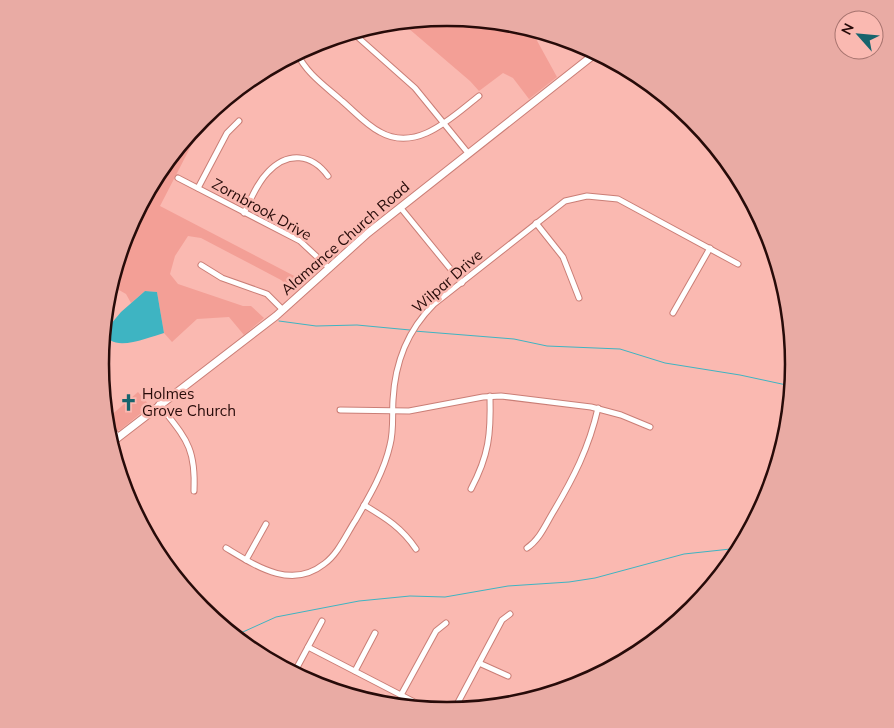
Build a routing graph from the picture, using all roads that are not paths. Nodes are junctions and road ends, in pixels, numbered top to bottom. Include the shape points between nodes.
1 (359, 38) edge
2 (590, 58) edge
3 (301, 60) edge
4 (479, 96) dead end
5 (240, 121) dead end
6 (444, 124) junction
7 (468, 154) junction
8 (328, 176) dead end
9 (178, 178) dead end
10 (198, 188) junction
11 (400, 207) junction
12 (244, 213) junction
13 (536, 223) junction
14 (710, 248) junction
15 (738, 264) dead end
16 (200, 265) dead end
17 (328, 268) junction
18 (462, 283) junction
19 (579, 298) dead end
20 (283, 310) junction
21 (673, 313) dead end
22 (490, 396) junction
23 (159, 404) junction
24 (598, 408) junction
25 (340, 410) dead end
26 (393, 411) junction
27 (650, 427) dead end
28 (118, 437) edge
29 (471, 489) dead end
30 (194, 491) dead end
31 (364, 505) junction
32 (266, 524) dead end
33 (226, 548) dead end
34 (527, 548) dead end
35 (416, 549) dead end
36 (246, 560) junction
37 (510, 614) dead end
38 (322, 621) dead end
39 (446, 624) dead end
40 (375, 633) dead end
41 (308, 647) junction
42 (479, 663) junction
43 (297, 667) edge
44 (355, 671) junction
45 (508, 676) dead end
46 (401, 695) junction
47 (410, 700) edge
48 (459, 701) edge

1 - 6 street via 415,88
2 - 7 main road, Alamance Church Road
3 - 6 street via 307,70 380,132 395,137 416,137
4 - 6 street
5 - 10 street via 227,133
6 - 7 street
7 - 11 main road, Alamance Church Road
8 - 12 street via 313,160 304,158 283,162 267,173
9 - 10 street, Zornbrook Drive
10 - 12 street, Zornbrook Drive
11 - 17 main road, Alamance Church Road
11 - 18 street
12 - 17 street, Zornbrook Drive via 300,241
13 - 14 street, Wilpar Drive via 571,199 607,196 631,204
13 - 18 street, Wilpar Drive
13 - 19 street via 563,257
14 - 15 street, Wilpar Drive
14 - 21 street
16 - 20 street via 222,278 267,294
17 - 20 main road, Alamance Church Road
18 - 26 street, Wilpar Drive via 428,310 408,338 396,369
20 - 23 main road, Alamance Church Road
22 - 24 street
22 - 26 street via 423,410
22 - 29 street via 488,450
23 - 28 main road, Alamance Church Road
23 - 30 street via 190,448 195,470
24 - 27 street
24 - 34 street via 576,473 538,537
25 - 26 street
26 - 31 street, Wilpar Drive via 387,458
31 - 35 street via 393,522 406,533
31 - 36 street, Wilpar Drive via 336,551 325,564 310,572 294,576 271,573
32 - 36 street
33 - 36 street, Wilpar Drive
37 - 42 street via 502,620
38 - 41 street
39 - 46 street via 436,631
40 - 44 street
41 - 43 street
41 - 44 street
42 - 45 street
42 - 48 street
44 - 46 street
46 - 47 street

